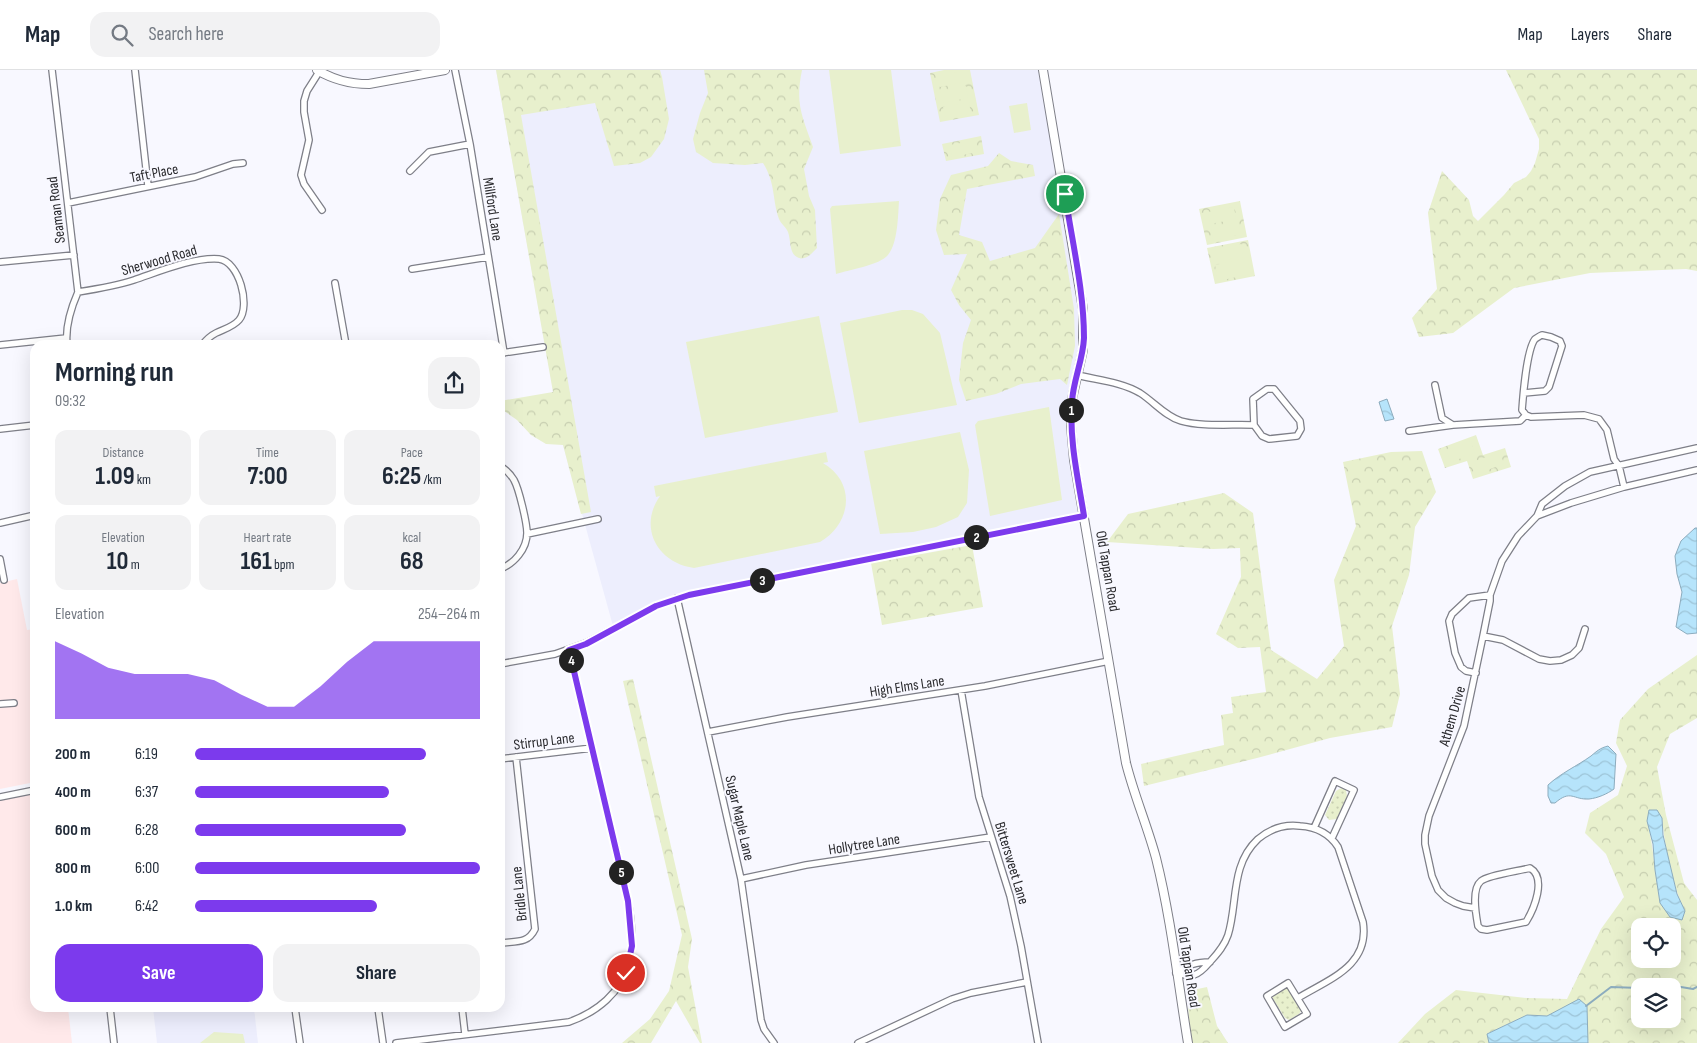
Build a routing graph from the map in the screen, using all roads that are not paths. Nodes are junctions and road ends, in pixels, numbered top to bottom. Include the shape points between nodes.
1 (52, 70) edge
2 (135, 70) edge
3 (444, 70) edge
4 (455, 70) edge
5 (1043, 70) edge
6 (318, 71) edge
7 (470, 144) junction
8 (243, 163) dead end
9 (410, 171) dead end
10 (148, 186) junction
11 (68, 203) junction
12 (322, 210) dead end
13 (74, 254) junction
14 (488, 257) junction
15 (0, 262) edge
16 (412, 269) dead end
17 (334, 283) dead end
18 (78, 292) junction
19 (67, 340) edge
20 (207, 340) edge
21 (345, 340) edge
22 (500, 340) edge
23 (30, 344) edge
24 (0, 346) edge
25 (543, 347) dead end
26 (505, 353) edge
27 (1077, 375) junction
28 (1435, 385) dead end
29 (1524, 393) junction
30 (1526, 415) junction
31 (1254, 425) junction
32 (1453, 425) junction
33 (30, 426) edge
34 (0, 429) edge
35 (1409, 431) dead end
36 (1697, 448) edge
37 (1619, 466) junction
38 (1697, 470) edge
39 (505, 471) edge
40 (1624, 486) junction
41 (30, 516) edge
42 (1084, 516) junction
43 (1537, 516) junction
44 (598, 519) dead end
45 (0, 523) edge
46 (527, 534) junction
47 (0, 559) edge
48 (505, 566) edge
49 (4, 580) dead end
50 (1490, 595) junction
51 (676, 598) junction
52 (1585, 630) dead end
53 (1484, 636) junction
54 (569, 650) junction
55 (1109, 662) junction
56 (505, 663) edge
57 (1476, 674) junction
58 (961, 690) junction
59 (14, 703) dead end
60 (0, 704) edge
61 (708, 732) junction
62 (592, 748) junction
63 (516, 757) junction
64 (505, 758) edge
65 (30, 791) edge
66 (0, 797) edge
67 (1314, 828) junction
68 (991, 837) junction
69 (1332, 838) junction
70 (741, 878) junction
71 (1475, 908) junction
72 (505, 942) edge
73 (1210, 962) junction
74 (1176, 973) junction
75 (1027, 982) junction
76 (1298, 998) junction
77 (110, 1012) edge
78 (296, 1012) edge
79 (378, 1012) edge
80 (462, 1012) edge
81 (465, 1034) junction
82 (114, 1043) edge
83 (300, 1043) edge
84 (382, 1043) edge
85 (396, 1043) edge
86 (774, 1043) edge
87 (858, 1043) edge
88 (1038, 1043) edge
89 (1188, 1043) edge

1 - 11 street, Seaman Road
2 - 10 street
3 - 6 street via 369,84 345,83
4 - 7 street, Millford Lane
5 - 27 street, Old Tappan Road via 1083,308 1084,340
6 - 12 street via 304,101 309,140 302,175 304,184
7 - 9 street via 429,152
7 - 14 street, Millford Lane
8 - 10 street, Taft Place
10 - 11 street, Taft Place
11 - 13 street, Seaman Road
13 - 15 street
13 - 18 street, Seaman Road
14 - 16 street
14 - 22 street, Millford Lane
17 - 21 street
18 - 19 street, Seaman Road via 71,308
18 - 20 street, Sherwood Road via 118,285 171,267 221,259 236,271 244,311 232,326
23 - 24 street
25 - 26 street
27 - 31 street via 1130,388 1181,421
27 - 42 street, Old Tappan Road via 1071,426
28 - 32 street via 1442,418
29 - 29 street via 1535,339 1542,335 1560,341 1562,346 1549,387 1544,391
29 - 30 street via 1522,410
30 - 32 street via 1520,421
30 - 37 street via 1584,415 1599,419 1607,430 1614,459
31 - 31 street via 1262,436 1269,439 1296,436 1300,429 1300,421 1274,389 1267,389 1254,399
32 - 35 street
33 - 34 street
36 - 37 street, Athem Drive
37 - 40 street
37 - 43 street, Athem Drive via 1590,472 1565,486 1542,504
38 - 40 street, Athem Drive
39 - 46 street via 514,480
40 - 43 street, Athem Drive
41 - 45 street
42 - 51 street
42 - 55 street, Old Tappan Road
43 - 50 street, Athem Drive via 1508,549
44 - 46 street
46 - 48 street via 518,556
47 - 49 street
50 - 53 street, Athem Drive
50 - 57 street via 1469,598 1449,621 1460,667
51 - 54 street
51 - 61 street, Sugar Maple Lane
52 - 53 street via 1579,648 1572,655 1550,661 1539,659 1503,640
53 - 57 street, Athem Drive
54 - 56 street
54 - 62 street
55 - 58 street, High Elms Lane
55 - 74 street, Old Tappan Road via 1126,763 1156,858
57 - 71 street, Athem Drive via 1464,726 1429,816 1425,835 1432,876 1438,890 1455,903
58 - 61 street, High Elms Lane
58 - 68 street, Bittersweet Lane via 979,797
59 - 60 street
61 - 70 street, Sugar Maple Lane
62 - 63 street, Stirrup Lane
62 - 81 street via 628,901 632,946 626,973 608,1000 569,1022
63 - 64 street, Stirrup Lane
63 - 72 street, Bridle Lane via 535,928 526,940
65 - 66 street
67 - 69 street
67 - 69 street via 1335,782 1354,790
67 - 73 street via 1280,827 1265,833 1252,845 1238,874 1228,936
68 - 70 street, Hollytree Lane
68 - 75 street, Bittersweet Lane via 1010,896
69 - 76 street via 1342,857 1365,935 1358,957 1350,966
70 - 86 street, Sugar Maple Lane via 761,1020
71 - 71 street via 1481,881 1530,868 1535,871 1538,888 1526,922 1482,930 1478,926
73 - 74 street via 1187,965
73 - 74 street via 1201,973 1190,976
74 - 89 street, Old Tappan Road
75 - 87 street via 952,999
75 - 88 street, Bittersweet Lane
76 - 76 street via 1288,983 1267,996 1285,1027 1307,1014
77 - 82 street
78 - 83 street
79 - 84 street
80 - 81 street
81 - 85 street

